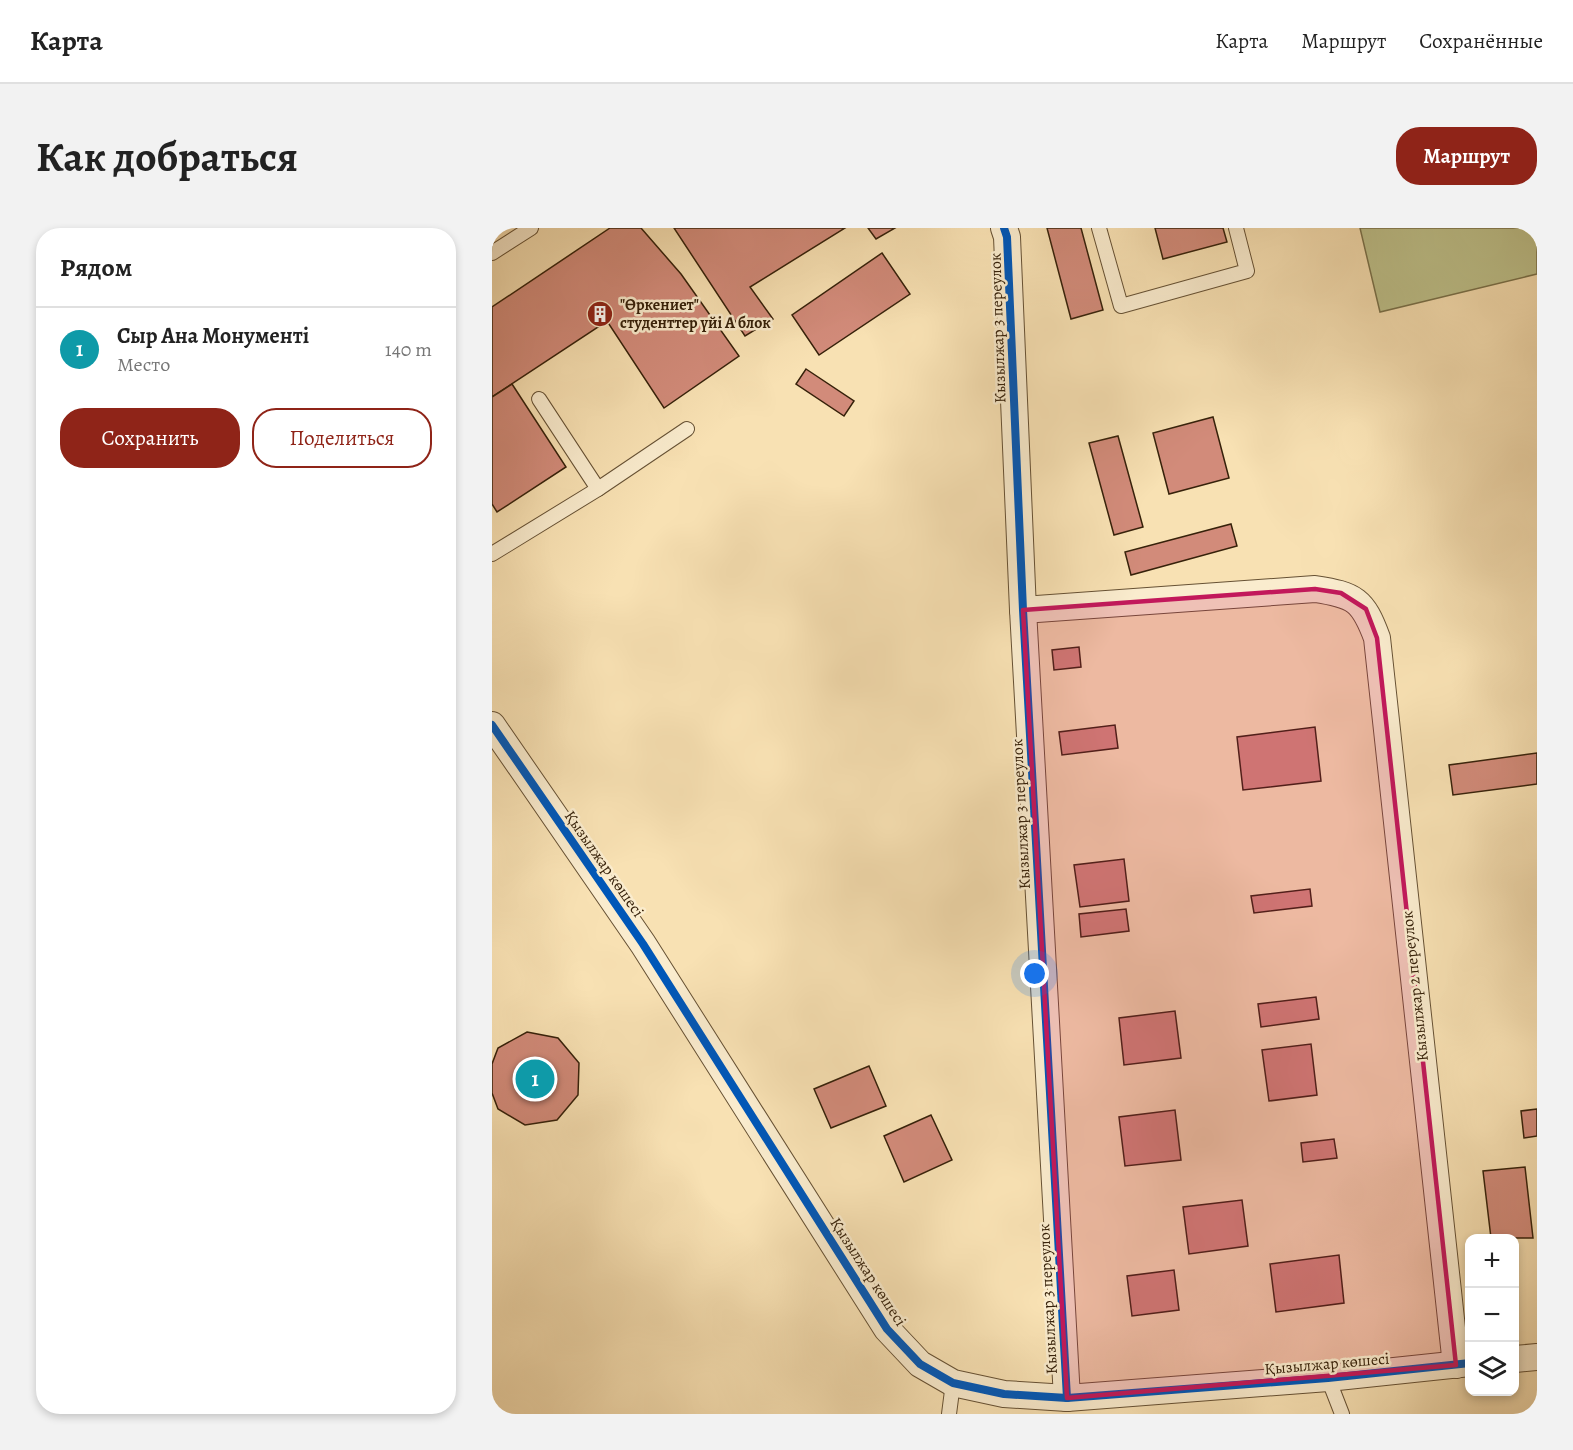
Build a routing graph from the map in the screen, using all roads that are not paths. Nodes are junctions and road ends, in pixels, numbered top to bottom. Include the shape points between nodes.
1 (531, 228) edge
2 (1004, 228) edge
3 (1099, 228) edge
4 (1236, 228) edge
5 (492, 253) edge
6 (538, 399) dead end
7 (687, 429) dead end
8 (598, 489) junction
9 (492, 554) edge
10 (1023, 610) junction
11 (492, 725) edge
12 (1537, 1357) edge
13 (1519, 1359) edge
14 (1463, 1364) edge
15 (1328, 1378) junction
16 (953, 1383) junction
17 (1067, 1398) junction
18 (949, 1414) edge
19 (1342, 1414) edge

1 - 5 lane
2 - 10 street, Кызылжар 3 переулок
3 - 4 lane via 1121,306 1247,271
6 - 8 lane
7 - 8 lane
8 - 9 lane
10 - 14 street, Кызылжар 2 переулок via 1315,589 1341,592 1366,609 1377,638
10 - 17 street, Кызылжар 3 переулок
11 - 16 street, Қызылжар көшесі via 643,944 887,1329 920,1364
12 - 13 street
14 - 15 street, Қызылжар көшесі
15 - 17 street, Қызылжар көшесі
15 - 19 lane
16 - 17 street, Қызылжар көшесі via 1004,1395
16 - 18 lane

